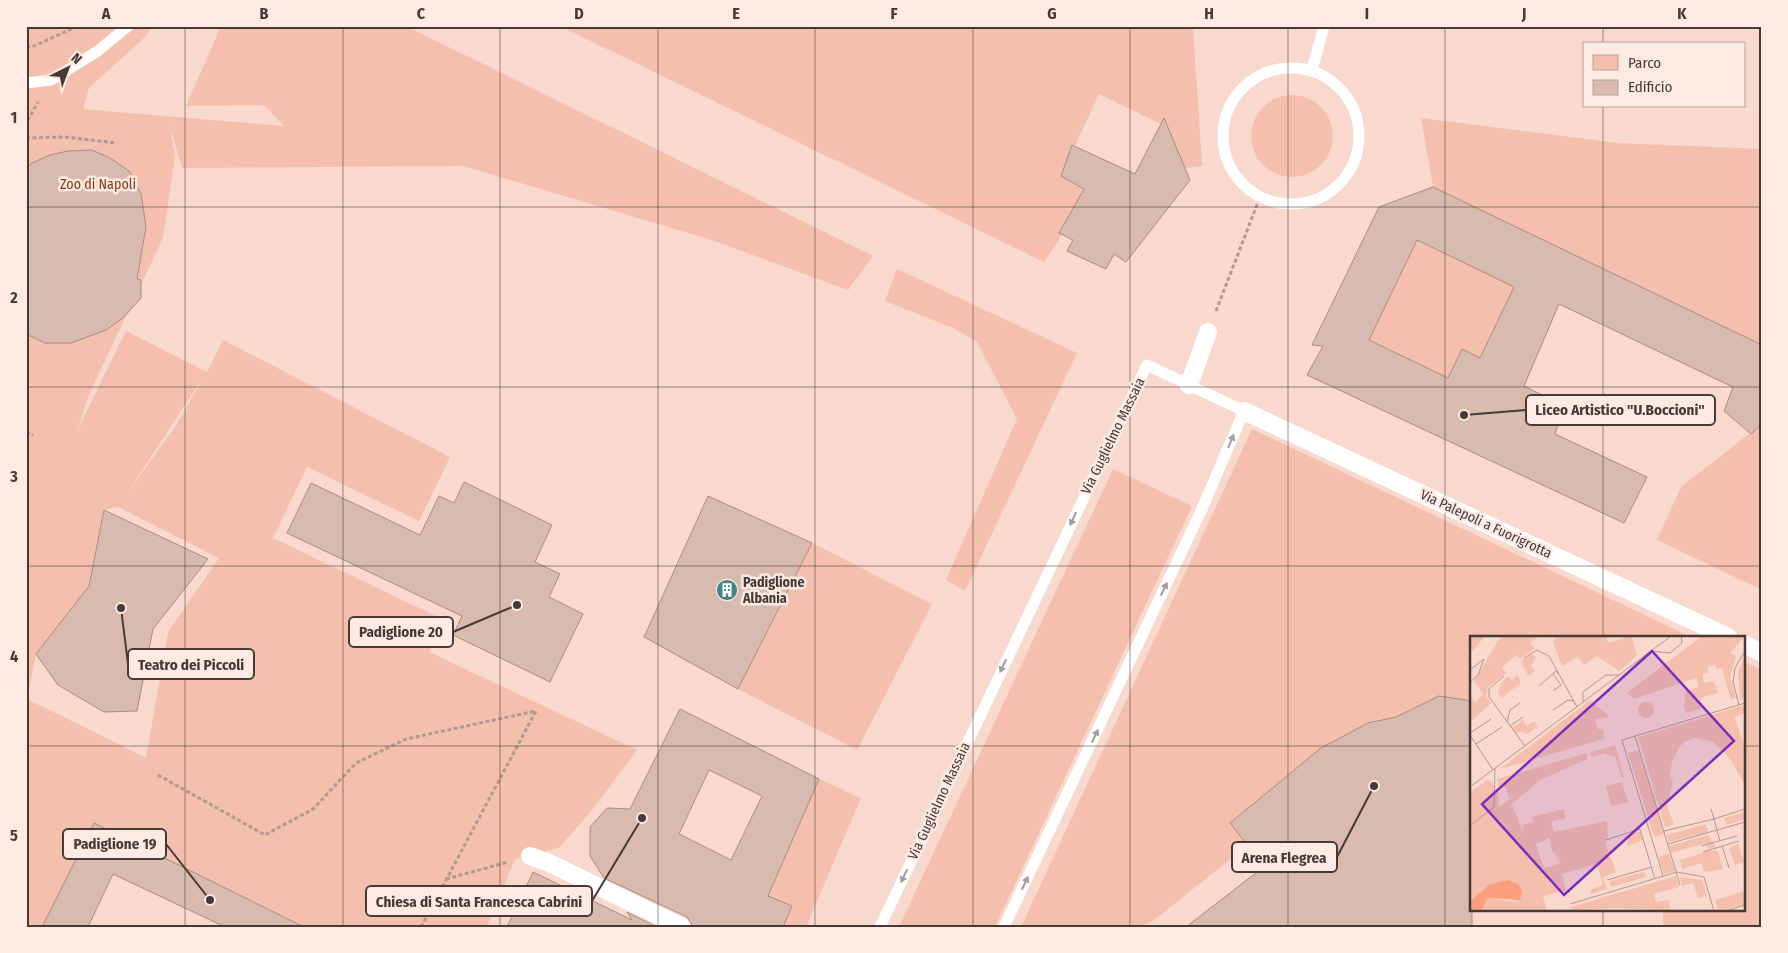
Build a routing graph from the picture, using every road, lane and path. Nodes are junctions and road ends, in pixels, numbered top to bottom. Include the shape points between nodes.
1 (78, 26) edge
2 (128, 26) edge
3 (1324, 26) edge
4 (26, 47) edge
5 (1312, 70) junction
6 (26, 83) edge
7 (26, 138) edge
8 (117, 143) dead end
9 (1260, 197) junction
10 (1208, 332) joint
11 (1188, 385) junction
12 (1244, 411) junction
13 (26, 432) edge
14 (33, 435) dead end
15 (1726, 636) edge
16 (1746, 645) edge
17 (1762, 653) edge
18 (158, 776) dead end
19 (530, 856) joint
20 (446, 880) junction
21 (421, 927) edge
22 (682, 927) edge
23 (880, 927) edge
24 (1004, 927) edge

1 - 4 path
2 - 6 lane via 98,52 51,80
3 - 5 lane
5 - 9 lane via 1289,67 1267,71 1247,82 1229,106 1222,143 1228,165 1241,184
5 - 9 lane via 1332,81 1347,97 1357,117 1359,140 1354,162 1342,181 1325,195 1304,203 1281,204
7 - 8 path via 64,137
9 - 10 path
10 - 11 street
11 - 12 lane, Via Guglielmo Massaia
11 -> 23 lane, Via Guglielmo Massaia via 1147,365
12 - 15 street, Via Palepoli a Fuorigrotta
24 -> 12 lane via 1202,511
13 - 14 path
16 - 17 street
18 - 20 path via 265,834 313,809 356,762 406,739 536,711
19 - 20 path
19 - 22 street
20 - 21 path

